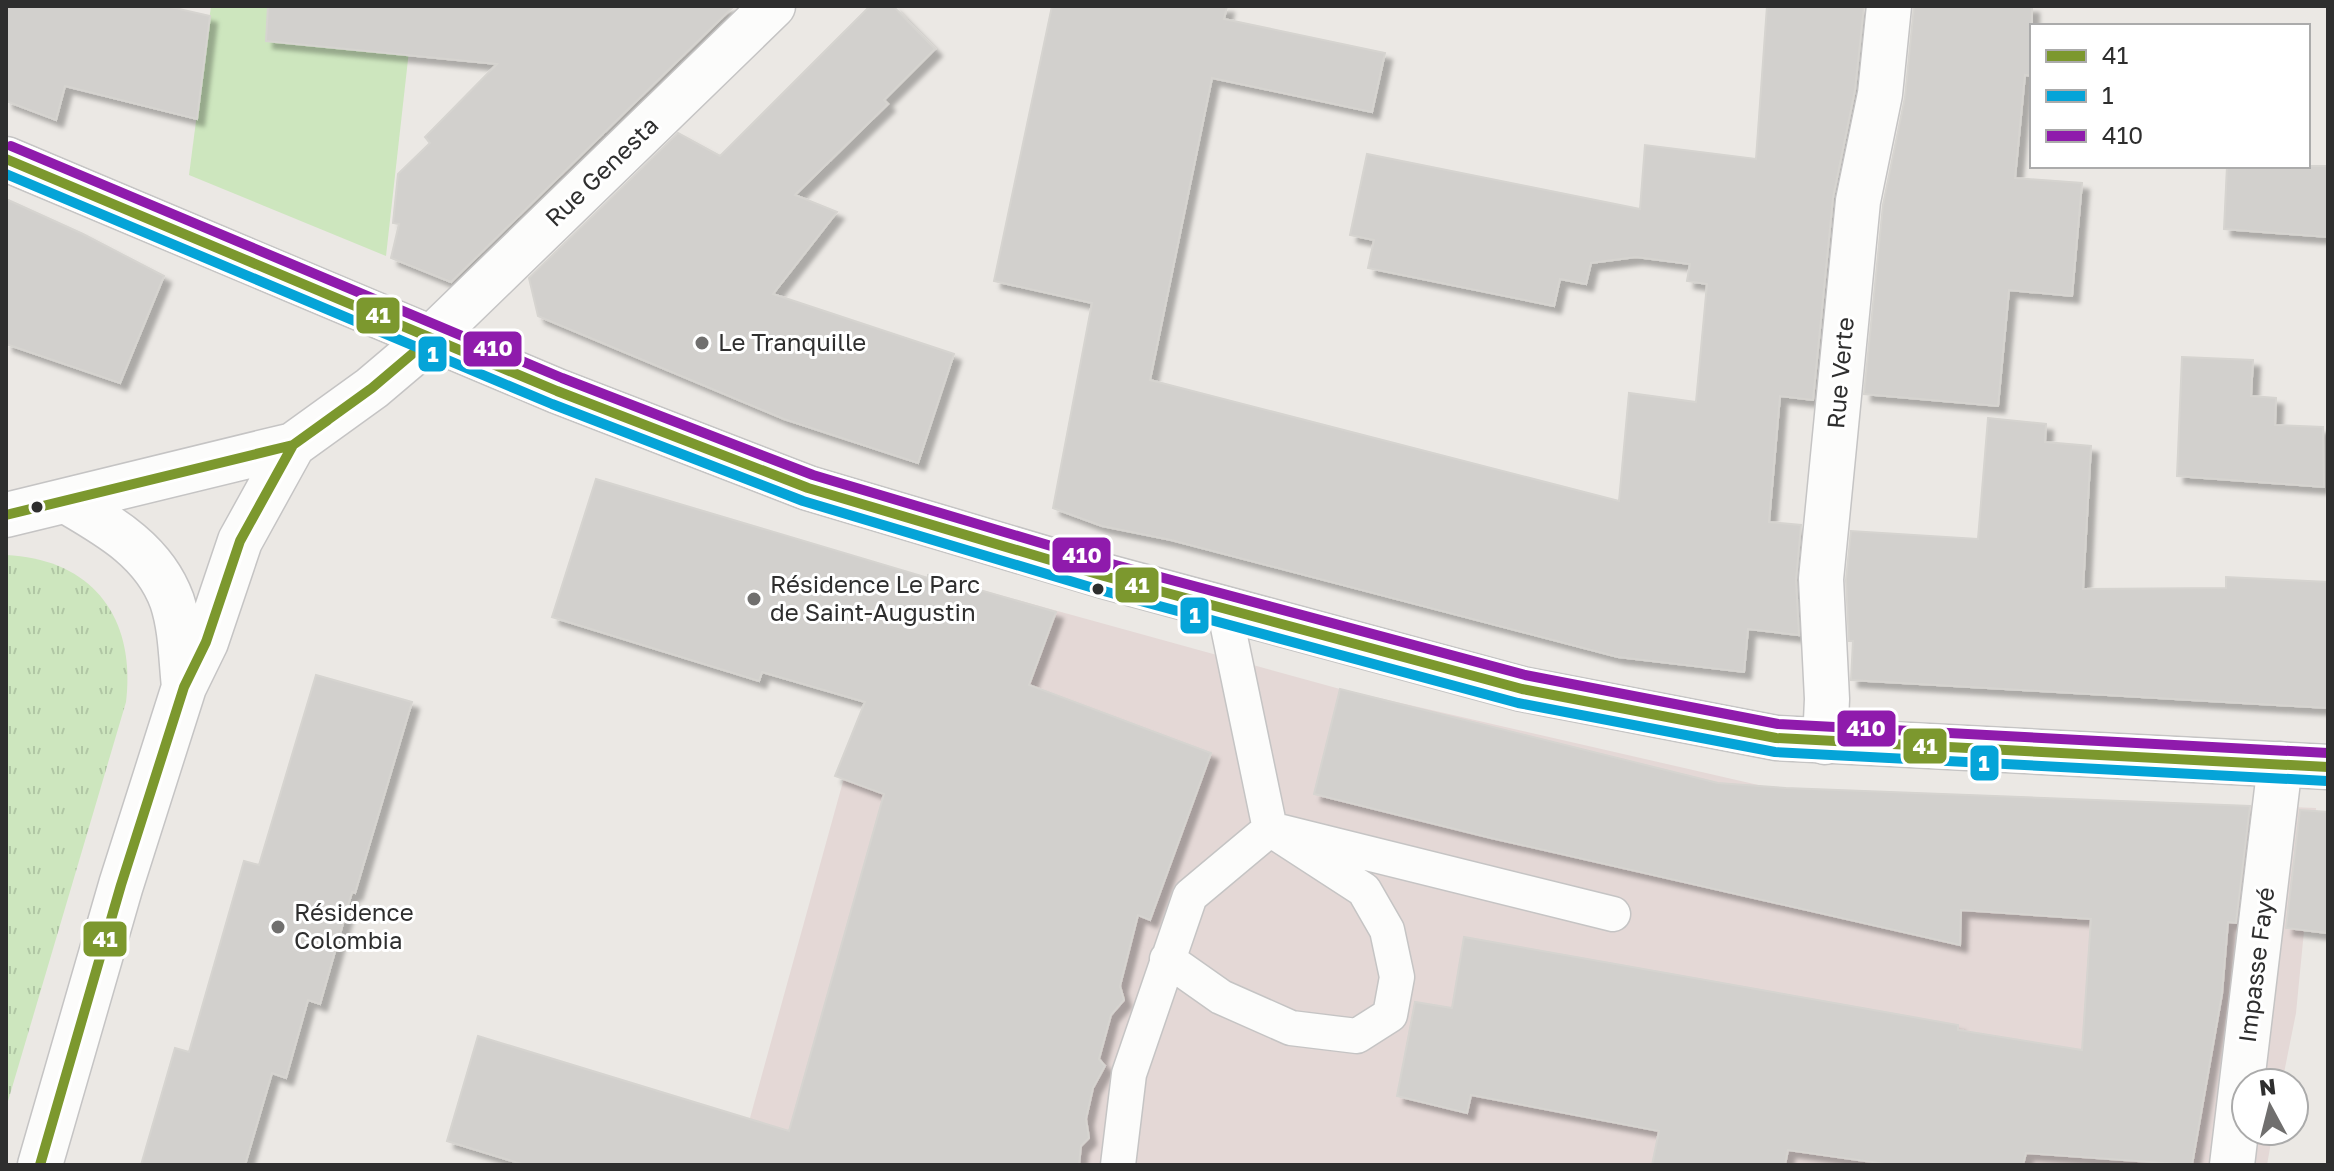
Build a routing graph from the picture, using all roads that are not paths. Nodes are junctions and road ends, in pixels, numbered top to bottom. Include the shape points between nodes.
1 (773, 6) edge
2 (1889, 6) edge
3 (6, 159) edge
4 (431, 338) junction
5 (293, 445) junction
6 (66, 501) junction
7 (6, 515) edge
8 (1224, 608) junction
9 (184, 687) junction
10 (1825, 742) junction
11 (2280, 764) junction
12 (2328, 767) edge
13 (1270, 829) junction
14 (1613, 914) dead end
15 (1167, 959) junction
16 (40, 1165) edge
17 (1118, 1165) edge
18 (2232, 1165) edge

1 - 4 street, Rue Genesta
2 - 10 street, Rue Verte via 1880,94 1858,201 1821,579
3 - 4 street
4 - 5 street, Rue Genesta
4 - 8 street via 808,488
5 - 6 street
5 - 9 street via 240,541 206,642
6 - 7 street
6 - 9 street via 133,544 158,570 172,602
8 - 10 street via 1522,689 1776,738
8 - 13 lane
9 - 16 street
10 - 11 street
11 - 12 street
11 - 18 street, Impasse Fayé
13 - 14 lane
13 - 15 lane via 1190,896
13 - 15 lane via 1364,890 1387,930 1397,977 1390,1015 1357,1036 1291,1028 1221,997
15 - 17 lane via 1129,1074

